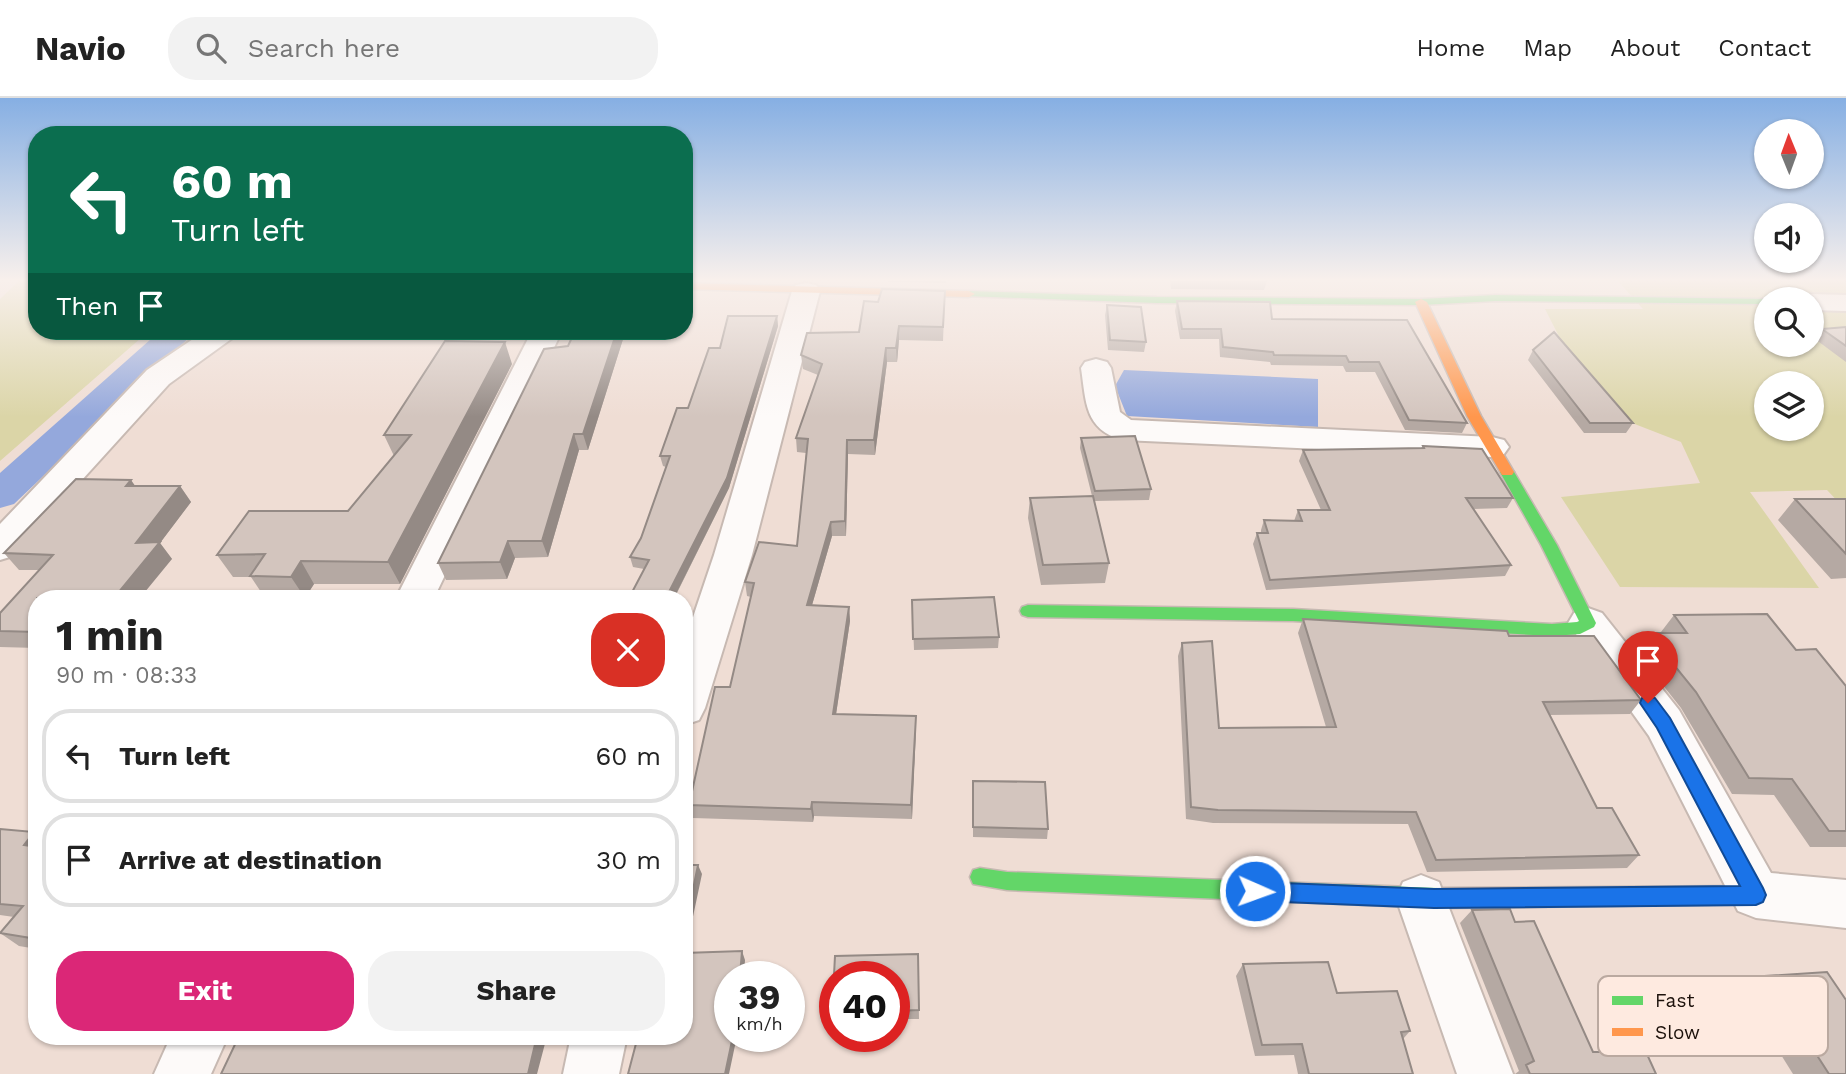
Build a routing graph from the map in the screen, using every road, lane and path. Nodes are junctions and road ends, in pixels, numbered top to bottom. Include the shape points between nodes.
1 (796, 327) edge
2 (1432, 327) edge
3 (211, 340) edge
4 (543, 340) edge
5 (1096, 368) dead end
6 (1492, 447) junction
7 (0, 547) edge
8 (419, 590) edge
9 (1028, 611) dead end
10 (1588, 623) junction
11 (693, 680) edge
12 (980, 877) dead end
13 (1756, 895) junction
14 (1421, 898) junction
15 (1846, 904) edge
16 (196, 1045) edge
17 (597, 1045) edge
18 (181, 1074) edge
19 (591, 1074) edge
20 (1485, 1074) edge

1 - 11 street
2 - 6 street
3 - 7 street via 158,377
4 - 8 street
5 - 6 street via 1105,416 1123,430
6 - 10 street
9 - 10 street via 1293,615 1552,630
10 - 13 street via 1664,723
12 - 14 street
13 - 14 street
13 - 15 street
14 - 20 street
16 - 18 street
17 - 19 street

